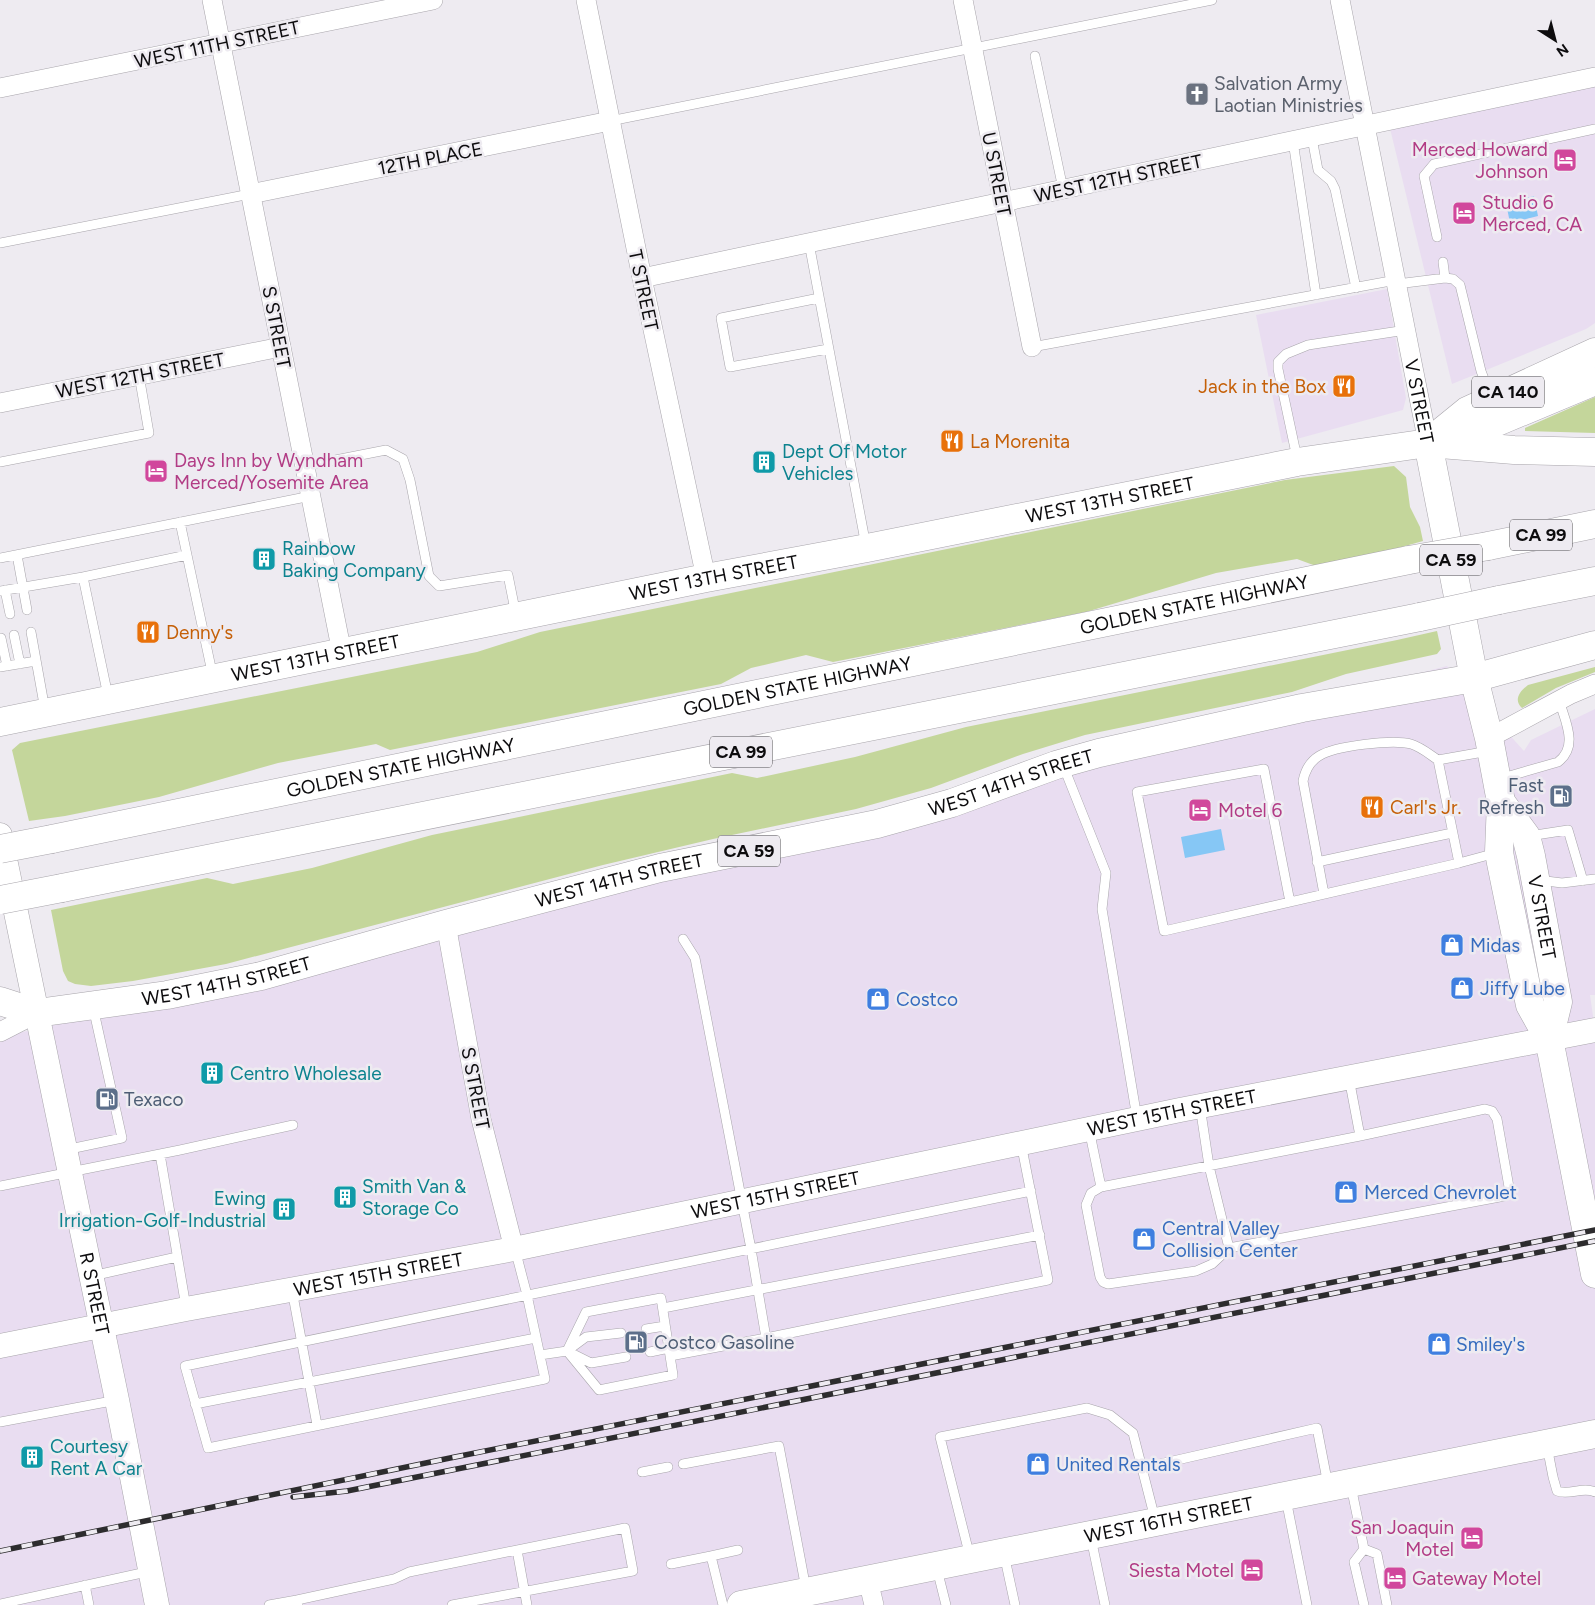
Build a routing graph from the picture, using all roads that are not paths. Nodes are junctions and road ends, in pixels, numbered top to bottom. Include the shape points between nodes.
1 (212, 0) edge
2 (433, 0) edge
3 (586, 0) edge
4 (963, 0) edge
5 (1212, 0) edge
6 (1340, 0) edge
7 (220, 43) junction
8 (972, 48) junction
9 (1035, 56) dead end
10 (1595, 77) edge
11 (0, 88) edge
12 (610, 122) junction
13 (1365, 126) junction
14 (1595, 129) edge
15 (1312, 138) junction
16 (1293, 142) junction
17 (1063, 189) junction
18 (250, 194) junction
19 (1003, 202) junction
20 (1437, 237) dead end
21 (809, 243) junction
22 (0, 244) edge
23 (1443, 262) dead end
24 (642, 278) junction
25 (1445, 278) junction
26 (1396, 282) junction
27 (1356, 288) junction
28 (1316, 295) junction
29 (819, 298) junction
30 (1406, 330) junction
31 (281, 347) junction
32 (1032, 348) joint
33 (828, 349) junction
34 (1595, 352) edge
35 (139, 375) junction
36 (1595, 381) edge
37 (1492, 400) junction
38 (0, 402) edge
39 (1428, 443) junction
40 (1595, 452) edge
41 (0, 462) edge
42 (1297, 462) junction
43 (305, 466) junction
44 (310, 496) junction
45 (180, 522) junction
46 (1595, 524) edge
47 (0, 548) edge
48 (867, 548) junction
49 (17, 555) junction
50 (187, 555) junction
51 (1, 558) edge
52 (83, 577) junction
53 (706, 578) junction
54 (1595, 582) edge
55 (23, 587) junction
56 (3, 591) edge
57 (27, 610) dead end
58 (10, 614) dead end
59 (517, 618) junction
60 (31, 632) dead end
61 (14, 635) dead end
62 (1, 638) edge
63 (1595, 645) edge
64 (342, 653) junction
65 (36, 661) junction
66 (20, 664) junction
67 (3, 667) edge
68 (213, 679) junction
69 (1466, 679) junction
70 (1595, 684) edge
71 (109, 700) junction
72 (1559, 700) junction
73 (46, 712) junction
74 (0, 722) edge
75 (1490, 745) junction
76 (1438, 760) junction
77 (1062, 764) junction
78 (1499, 791) junction
79 (1452, 833) junction
80 (0, 835) edge
81 (1526, 836) junction
82 (0, 849) edge
83 (1499, 852) junction
84 (1317, 862) junction
85 (1459, 863) junction
86 (1595, 879) edge
87 (1535, 880) junction
88 (1583, 881) junction
89 (1324, 894) junction
90 (0, 900) edge
91 (1290, 902) junction
92 (446, 924) junction
93 (683, 938) dead end
94 (0, 1001) edge
95 (93, 1005) junction
96 (38, 1013) junction
97 (1595, 1030) edge
98 (0, 1032) edge
99 (1549, 1039) junction
100 (1349, 1077) junction
101 (1200, 1106) junction
102 (1137, 1118) junction
103 (293, 1125) dead end
104 (1089, 1129) junction
105 (1360, 1136) junction
106 (1021, 1143) junction
107 (160, 1154) junction
108 (67, 1161) junction
109 (1209, 1166) junction
110 (0, 1186) edge
111 (1101, 1187) junction
112 (1031, 1192) junction
113 (742, 1201) junction
114 (1040, 1235) junction
115 (1229, 1248) junction
116 (514, 1249) junction
117 (751, 1249) junction
118 (177, 1257) junction
119 (1595, 1274) edge
120 (91, 1276) junction
121 (758, 1289) junction
122 (292, 1290) junction
123 (527, 1295) junction
124 (662, 1303) junction
125 (186, 1309) junction
126 (101, 1326) junction
127 (665, 1326) junction
128 (646, 1329) dead end
129 (621, 1333) dead end
130 (536, 1338) junction
131 (766, 1338) junction
132 (302, 1342) junction
133 (0, 1346) edge
134 (567, 1351) junction
135 (650, 1352) dead end
136 (670, 1352) junction
137 (540, 1355) junction
138 (626, 1357) dead end
139 (309, 1382) junction
140 (117, 1400) junction
141 (195, 1404) junction
142 (0, 1422) edge
143 (317, 1425) junction
144 (1595, 1434) edge
145 (1547, 1444) junction
146 (683, 1464) dead end
147 (668, 1467) dead end
148 (1142, 1468) junction
149 (642, 1472) dead end
150 (1340, 1486) junction
151 (1595, 1492) edge
152 (1286, 1496) junction
153 (1156, 1522) junction
154 (1090, 1536) junction
155 (1364, 1549) junction
156 (517, 1550) junction
157 (738, 1550) dead end
158 (1004, 1553) junction
159 (711, 1556) junction
160 (970, 1560) junction
161 (671, 1564) dead end
162 (936, 1566) junction
163 (151, 1571) junction
164 (85, 1585) junction
165 (524, 1592) junction
166 (806, 1592) junction
167 (871, 1592) edge
168 (298, 1602) edge
169 (0, 1604) edge
170 (89, 1605) edge
171 (157, 1605) edge
172 (269, 1605) edge
173 (452, 1605) edge
174 (526, 1605) edge
175 (723, 1605) edge
176 (741, 1605) edge
177 (946, 1605) edge
178 (1015, 1605) edge
179 (1105, 1605) edge
180 (1307, 1605) edge
181 (1364, 1605) edge
182 (1387, 1605) edge

1 - 7 street, S STREET
2 - 7 street, WEST 11TH STREET
3 - 12 street, T STREET
4 - 8 street, U STREET
5 - 8 lane
6 - 13 street, V STREET
7 - 11 street, WEST 11TH STREET
7 - 18 street, S STREET
8 - 12 lane
8 - 19 street, U STREET
9 - 17 lane
10 - 13 street, WEST 12TH STREET
12 - 18 street, 12TH PLACE
12 - 24 street, T STREET
13 - 15 street, WEST 12TH STREET
13 - 26 street, V STREET
14 - 20 lane via 1434,164 1424,176
15 - 16 street, WEST 12TH STREET
15 - 27 lane via 1318,170 1331,181 1334,189
16 - 17 street, WEST 12TH STREET
16 - 28 lane
17 - 19 street, WEST 12TH STREET
18 - 22 lane
18 - 31 street, S STREET
19 - 21 street, WEST 12TH STREET
19 - 32 street, U STREET
21 - 24 street, WEST 12TH STREET
21 - 29 lane
23 - 25 lane
24 - 53 street, T STREET
25 - 26 lane
25 - 37 lane via 1460,285 1481,371
26 - 27 lane
26 - 30 street, V STREET
27 - 28 lane
28 - 32 lane
29 - 33 lane
29 - 33 lane via 721,318 730,367
30 - 39 street, V STREET
30 - 42 lane via 1308,345 1286,354 1278,362
31 - 35 street, WEST 12TH STREET
31 - 43 street, S STREET
33 - 48 lane
34 - 37 main road, CA 140
35 - 38 street, WEST 12TH STREET
35 - 41 lane via 149,433
36 - 39 main road, CA 140 via 1478,430
37 - 39 main road, CA 140 via 1467,411
39 - 40 main road
39 - 42 main road, WEST 13TH STREET
39 - 69 main road, V STREET / CA 59
42 - 48 main road, WEST 13TH STREET
43 - 44 street, S STREET
43 - 59 lane via 386,450 403,459 433,582 439,586 508,575
44 - 45 lane
44 - 64 street, S STREET
45 - 49 lane
45 - 50 lane
46 - 82 main road, GOLDEN STATE HIGHWAY / CA 99, bridge
47 - 51 lane
48 - 53 main road, WEST 13TH STREET
49 - 51 lane
49 - 55 lane
50 - 52 lane
50 - 68 lane
52 - 55 lane
52 - 71 lane
53 - 59 main road, WEST 13TH STREET
54 - 90 main road, CA 99, bridge
55 - 56 lane
55 - 57 lane
56 - 58 lane
59 - 64 main road, WEST 13TH STREET
60 - 65 lane
61 - 66 lane
62 - 67 lane
63 - 69 main road, WEST 14TH STREET
64 - 68 main road, WEST 13TH STREET
65 - 66 lane
65 - 73 lane
66 - 67 lane
68 - 71 main road, WEST 13TH STREET
69 - 75 main road, V STREET / CA 59
69 - 77 main road, WEST 14TH STREET / CA 59 via 1302,708
70 - 72 street
71 - 73 main road, WEST 13TH STREET
72 - 75 street
72 - 78 lane via 1570,738 1565,757
73 - 74 main road, WEST 13TH STREET
75 - 76 lane
75 - 78 main road, V STREET / CA 59
76 - 79 lane
76 - 84 lane via 1411,744 1393,741 1330,751 1310,762 1302,781
77 - 92 main road, WEST 14TH STREET / CA 59 via 952,803 877,824 660,868
77 - 102 lane via 1106,873 1102,909
78 - 81 main road, V STREET / CA 59
78 - 83 main road, V STREET / CA 59
79 - 84 lane
79 - 85 lane
80 - 96 street, R STREET
81 - 87 main road, V STREET / CA 59
81 - 88 lane via 1568,830
83 - 85 lane
83 - 99 main road, V STREET / CA 59 via 1530,1005
84 - 89 lane
85 - 89 lane
86 - 88 lane
87 - 88 lane
87 - 99 main road, V STREET / CA 59 via 1558,1002
89 - 91 lane
91 - 91 lane via 1164,931 1137,792 1264,769
92 - 95 main road, WEST 14TH STREET / CA 59 via 260,976 167,995
92 - 116 street, S STREET via 481,1119
93 - 113 lane via 695,958
94 - 96 main road, CA 59
95 - 96 main road, WEST 14TH STREET / CA 59
95 - 108 lane via 122,1138
96 - 98 street, WEST 14TH STREET
96 - 108 street, R STREET
97 - 99 street, WEST 15TH STREET
99 - 100 street, WEST 15TH STREET
99 - 119 main road, V STREET / CA 59
100 - 101 street, WEST 15TH STREET
100 - 105 lane
101 - 102 street, WEST 15TH STREET
101 - 109 lane
102 - 104 street, WEST 15TH STREET
103 - 107 lane
104 - 106 street, WEST 15TH STREET
104 - 111 lane
105 - 109 lane
105 - 115 lane via 1485,1109 1492,1111 1497,1120 1508,1192 1506,1196
106 - 112 lane
106 - 113 street, WEST 15TH STREET
107 - 108 lane
107 - 118 lane
108 - 110 lane
108 - 120 street, R STREET
109 - 111 lane
109 - 115 lane
111 - 115 lane via 1091,1193 1086,1205 1100,1277 1108,1284 1196,1270 1212,1264
112 - 114 lane
112 - 117 lane
113 - 116 street, WEST 15TH STREET
113 - 117 lane
114 - 121 lane
114 - 131 lane via 1048,1280
116 - 122 street, WEST 15TH STREET
116 - 123 lane
117 - 121 lane
117 - 123 lane
118 - 120 lane
118 - 125 lane
120 - 126 street, R STREET
121 - 124 lane
121 - 131 lane
122 - 125 street, WEST 15TH STREET
122 - 132 lane
123 - 130 lane
123 - 132 lane
124 - 127 lane
124 - 134 lane via 586,1312
125 - 126 street, WEST 15TH STREET
126 - 133 street, WEST 15TH STREET
126 - 140 street, R STREET
127 - 128 lane
127 - 136 lane
129 - 134 lane via 586,1336
130 - 137 lane
130 - 139 lane
131 - 136 lane
132 - 139 lane
132 - 141 lane via 185,1366
134 - 136 lane via 599,1390 673,1375
134 - 137 lane
134 - 138 lane via 591,1363
135 - 136 lane
137 - 143 lane via 545,1379
139 - 141 lane
139 - 143 lane
140 - 142 lane
140 - 163 street, R STREET
141 - 143 lane via 208,1448
144 - 145 main road, WEST 16TH STREET
145 - 150 main road, WEST 16TH STREET
145 - 151 lane via 1558,1491 1583,1489
146 - 166 lane via 779,1446
147 - 149 lane
148 - 150 lane via 1317,1428
148 - 153 lane
148 - 160 lane via 1133,1433 1110,1415 1087,1408 940,1437
150 - 152 main road, WEST 16TH STREET
150 - 155 lane
152 - 153 main road, WEST 16TH STREET
152 - 180 lane
153 - 154 main road, WEST 16TH STREET
154 - 158 main road, WEST 16TH STREET
154 - 179 lane
155 - 181 lane via 1354,1562
155 - 182 lane via 1377,1554
156 - 165 lane
156 - 165 lane via 625,1528 633,1571
156 - 168 lane via 409,1572 394,1579
157 - 159 lane
158 - 160 main road, WEST 16TH STREET
158 - 178 lane
159 - 161 lane
159 - 175 lane
160 - 162 main road, WEST 16TH STREET
162 - 167 main road, WEST 16TH STREET
162 - 177 lane
163 - 164 lane
163 - 171 street, R STREET
164 - 169 lane
164 - 170 lane
165 - 173 lane
165 - 174 lane
166 - 167 main road, WEST 16TH STREET
166 - 176 main road, WEST 16TH STREET
168 - 172 lane

